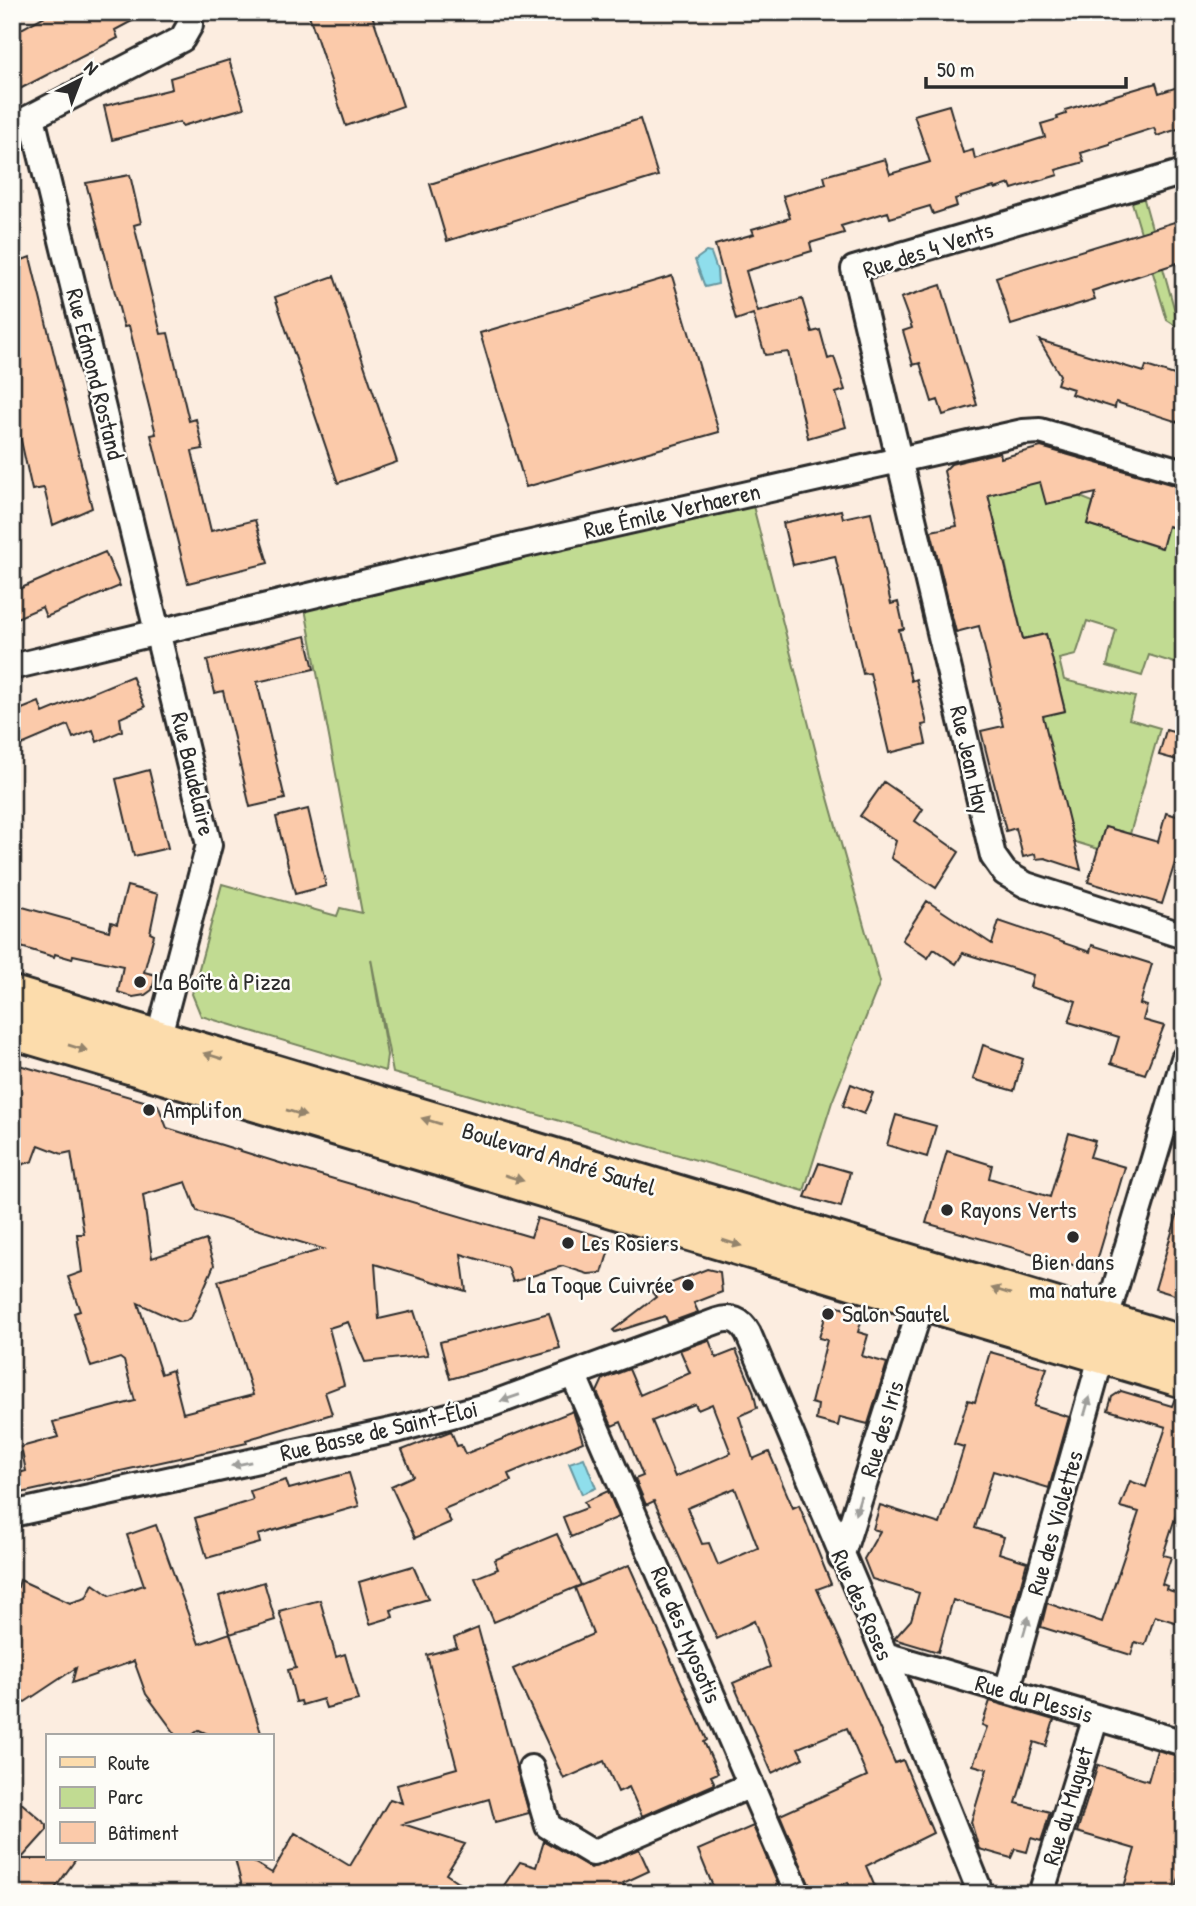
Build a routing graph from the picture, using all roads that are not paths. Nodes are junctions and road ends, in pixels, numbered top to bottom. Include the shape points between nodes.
1 (190, 12) edge
2 (22, 122) edge
3 (1184, 172) edge
4 (899, 458) junction
5 (1184, 472) edge
6 (159, 630) junction
7 (12, 667) edge
8 (1184, 936) edge
9 (12, 996) edge
10 (12, 1029) edge
11 (158, 1039) junction
12 (1184, 1059) edge
13 (923, 1300) junction
14 (737, 1320) joint
15 (1104, 1338) junction
16 (1184, 1346) edge
17 (574, 1376) junction
18 (1184, 1378) edge
19 (12, 1514) edge
20 (841, 1557) junction
21 (885, 1655) junction
22 (1007, 1691) junction
23 (1096, 1717) junction
24 (1184, 1743) edge
25 (531, 1768) dead end
26 (751, 1784) junction
27 (798, 1894) edge
28 (981, 1894) edge
29 (1041, 1894) edge

1 - 2 street via 190,25 182,39
2 - 6 street, Rue Edmond Rostand
3 - 4 street, Rue des 4 Vents via 854,269
4 - 5 street, Rue Émile Verhaeren via 1040,431
4 - 6 street, Rue Émile Verhaeren
4 - 8 street, Rue Jean Hay via 993,856 1005,873 1026,885
6 - 7 street, Rue Émile Verhaeren
6 - 11 street, Rue Baudelaire via 209,845
9 - 11 main road, Boulevard André Sautel
10 -> 13 main road, Boulevard André Sautel
15 -> 11 main road, Boulevard André Sautel
12 - 15 street, Rue des Violettes
13 - 15 main road, Boulevard André Sautel
13 -> 20 street, Rue des Iris
14 - 17 street, Rue Basse de Saint-Éloi via 717,1321
14 - 20 street, Rue des Roses via 748,1333
15 - 16 main road, Boulevard André Sautel
15 - 18 main road, Boulevard André Sautel
22 -> 15 street, Rue des Violettes
17 -> 19 street, Rue Basse de Saint-Éloi via 400,1429
17 - 26 street, Rue des Myosotis
20 - 21 street, Rue des Roses
21 - 22 street, Rue du Plessis
21 - 28 street, Rue des Roses
22 - 23 street, Rue du Plessis
23 - 24 street, Rue du Plessis
23 - 29 street, Rue du Muguet
25 - 26 street via 548,1826 593,1853
26 - 27 street, Rue des Myosotis

